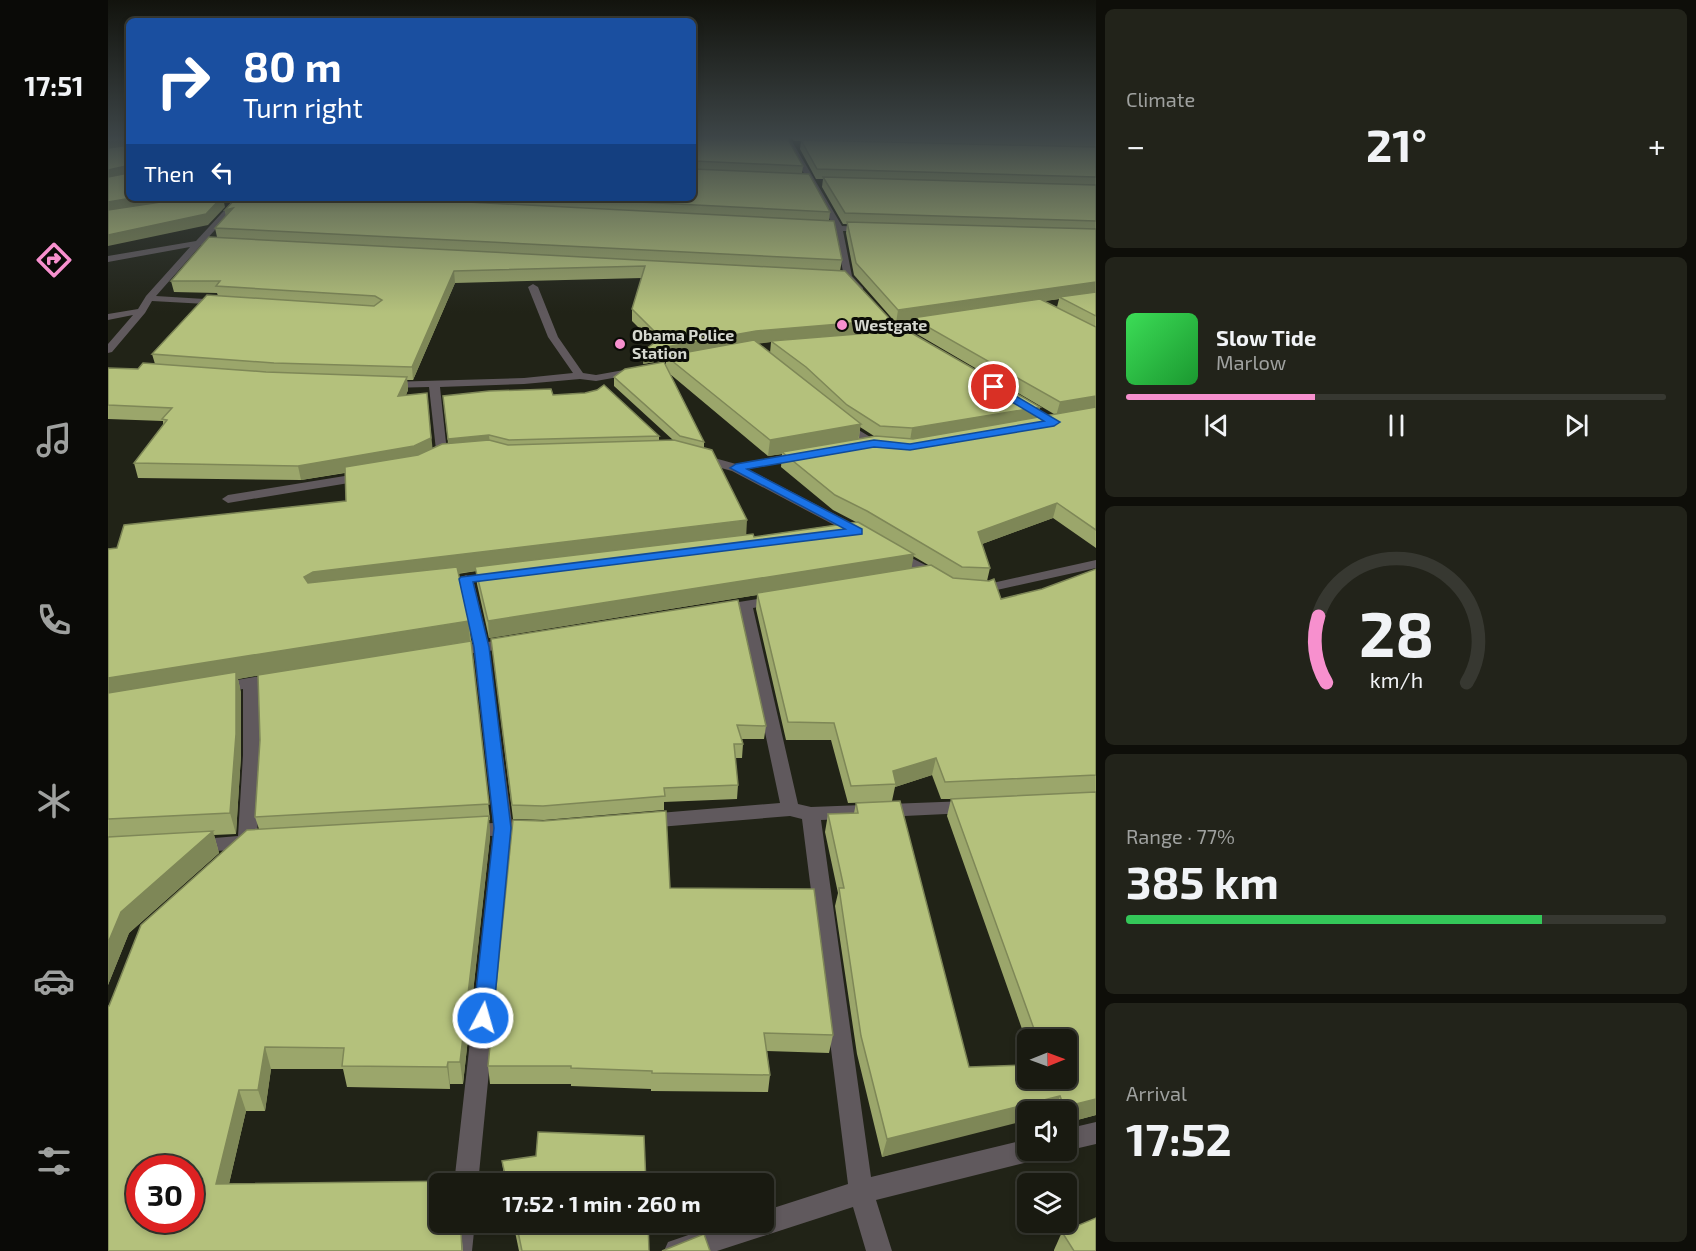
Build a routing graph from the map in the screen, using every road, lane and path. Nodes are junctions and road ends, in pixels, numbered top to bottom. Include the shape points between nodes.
1 (820, 196) edge
2 (233, 201) edge
3 (803, 226) edge
4 (839, 228) junction
5 (874, 230) edge
6 (201, 243) junction
7 (236, 245) edge
8 (108, 259) edge
9 (837, 276) edge
10 (848, 277) junction
11 (533, 287) dead end
12 (863, 294) edge
13 (149, 298) junction
14 (232, 303) edge
15 (142, 311) junction
16 (108, 317) edge
17 (939, 322) edge
18 (889, 324) junction
19 (870, 339) edge
20 (913, 340) edge
21 (108, 350) edge
22 (642, 370) edge
23 (580, 376) junction
24 (372, 385) edge
25 (434, 385) junction
26 (831, 413) edge
27 (874, 444) junction
28 (892, 445) edge
29 (851, 448) edge
30 (460, 454) edge
31 (684, 454) edge
32 (816, 454) edge
33 (736, 468) junction
34 (373, 475) edge
35 (228, 499) dead end
36 (858, 531) junction
37 (834, 534) edge
38 (1096, 564) edge
39 (933, 574) junction
40 (910, 578) edge
41 (466, 579) dead end
42 (948, 584) edge
43 (965, 589) edge
44 (792, 597) edge
45 (745, 605) junction
46 (699, 612) edge
47 (527, 640) edge
48 (482, 647) junction
49 (435, 654) edge
50 (297, 676) edge
51 (251, 683) junction
52 (207, 690) edge
53 (989, 806) edge
54 (790, 809) junction
55 (811, 814) junction
56 (626, 822) edge
57 (503, 828) junction
58 (544, 829) edge
59 (456, 831) edge
60 (270, 841) edge
61 (247, 842) junction
62 (177, 846) edge
63 (222, 865) edge
64 (1096, 1133) edge
65 (1077, 1137) edge
66 (1017, 1153) edge
67 (467, 1173) edge
68 (861, 1192) junction
69 (461, 1233) edge
70 (459, 1251) edge
71 (677, 1251) edge
72 (879, 1251) edge

1 - 4 street
2 - 6 street
3 - 4 street
4 - 5 street
4 - 10 street
6 - 7 street
6 - 8 street
6 - 13 street
9 - 10 street
10 - 12 street
11 - 23 street via 554,337
13 - 14 street
13 - 15 street
15 - 16 street
15 - 21 street
17 - 18 street
18 - 19 street via 893,337
18 - 20 street
22 - 23 street via 601,382
23 - 25 street
24 - 25 street
25 - 30 street via 435,458
26 - 27 street
27 - 28 street
27 - 29 street
31 - 33 street
32 - 33 street
33 - 36 street
34 - 35 street
36 - 37 street
36 - 39 street
38 - 43 street via 985,591
39 - 40 street
39 - 42 street
41 - 48 street
44 - 45 street
45 - 46 street
45 - 54 street
47 - 48 street
48 - 49 street
48 - 57 street
50 - 51 street
51 - 52 street
51 - 61 street
53 - 55 street
54 - 55 street
54 - 56 street
55 - 68 street
57 - 58 street
57 - 59 street
57 - 67 street
60 - 61 street
61 - 62 street
61 - 63 street
64 - 65 street
66 - 68 street
68 - 71 street
68 - 72 street
69 - 70 street

